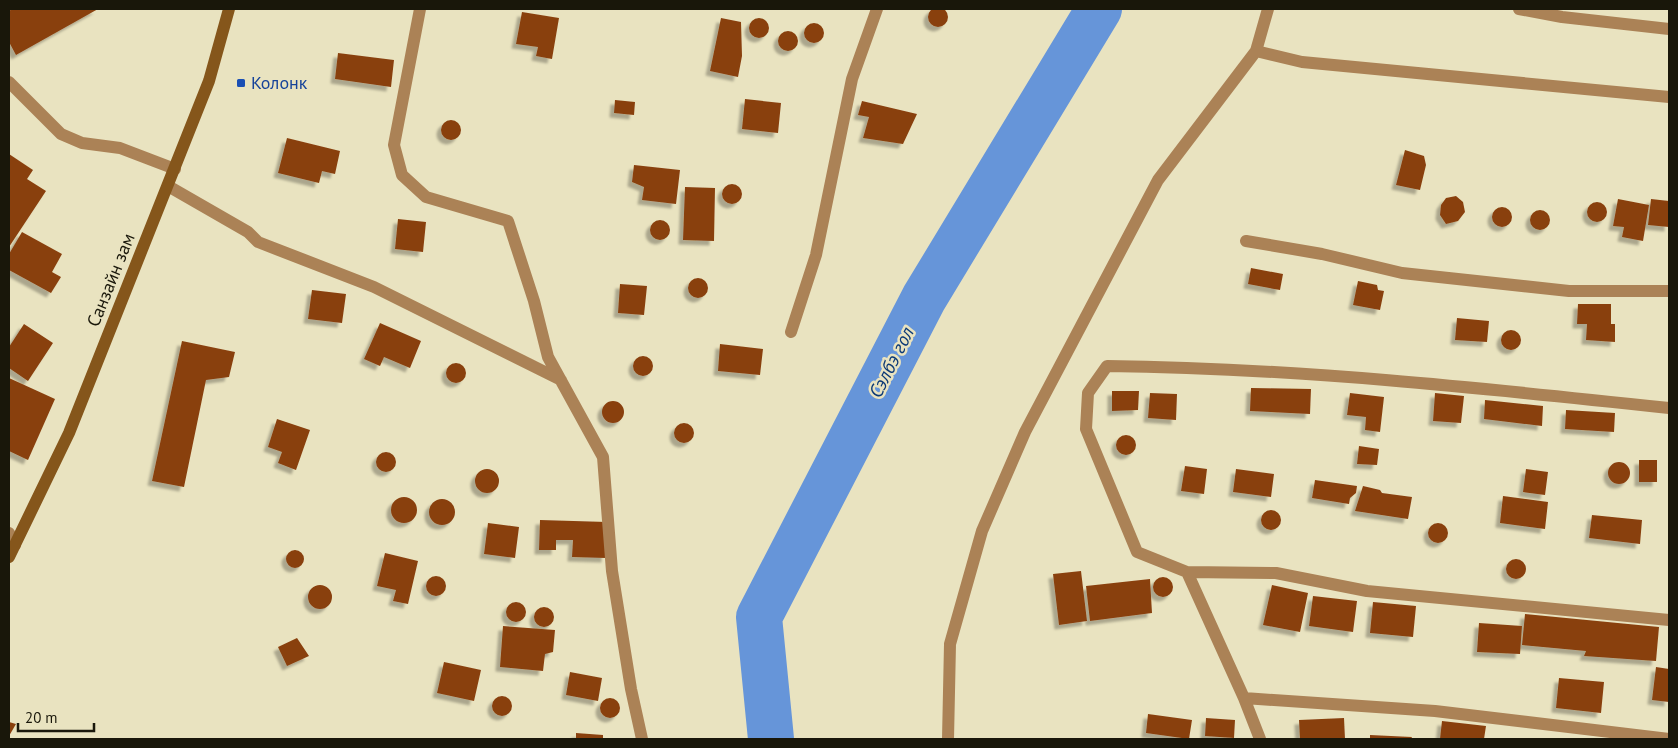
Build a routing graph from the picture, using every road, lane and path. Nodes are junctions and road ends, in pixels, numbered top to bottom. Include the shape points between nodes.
1 (229, 9) edge
2 (420, 9) edge
3 (877, 9) edge
4 (1268, 9) edge
5 (1519, 9) edge
6 (1669, 29) edge
7 (1256, 51) junction
8 (9, 82) edge
9 (1669, 97) edge
10 (174, 168) junction
11 (168, 186) junction
12 (1246, 241) dead end
13 (1669, 291) edge
14 (791, 332) dead end
15 (561, 380) junction
16 (1669, 408) edge
17 (9, 532) edge
18 (15, 544) junction
19 (9, 558) edge
20 (1187, 572) junction
21 (1669, 620) edge
22 (1244, 698) junction
23 (642, 739) edge
24 (948, 739) edge
25 (1260, 739) edge
26 (1669, 739) edge

1 - 10 main road, Санзайн зам via 209,81
2 - 15 street via 394,145 402,174 426,197 508,221 548,357
3 - 14 street via 852,79 816,255
4 - 7 street
5 - 6 street
7 - 9 street via 1302,62
7 - 24 street via 1158,180 1025,432 982,531 950,644
8 - 10 street via 61,134 82,144 120,148
10 - 11 main road, Санзайн зам
11 - 15 street via 248,232 258,242 374,287
11 - 18 main road, Санзайн зам via 69,433
12 - 13 street via 1322,254 1402,273 1568,291
15 - 23 street via 603,456 612,571
16 - 20 street via 1436,383 1196,367 1107,366 1088,393 1086,429 1137,552
17 - 18 street
18 - 19 main road, Санзайн зам
20 - 21 street via 1276,573 1367,591
20 - 22 street
22 - 25 street
22 - 26 street via 1435,711

